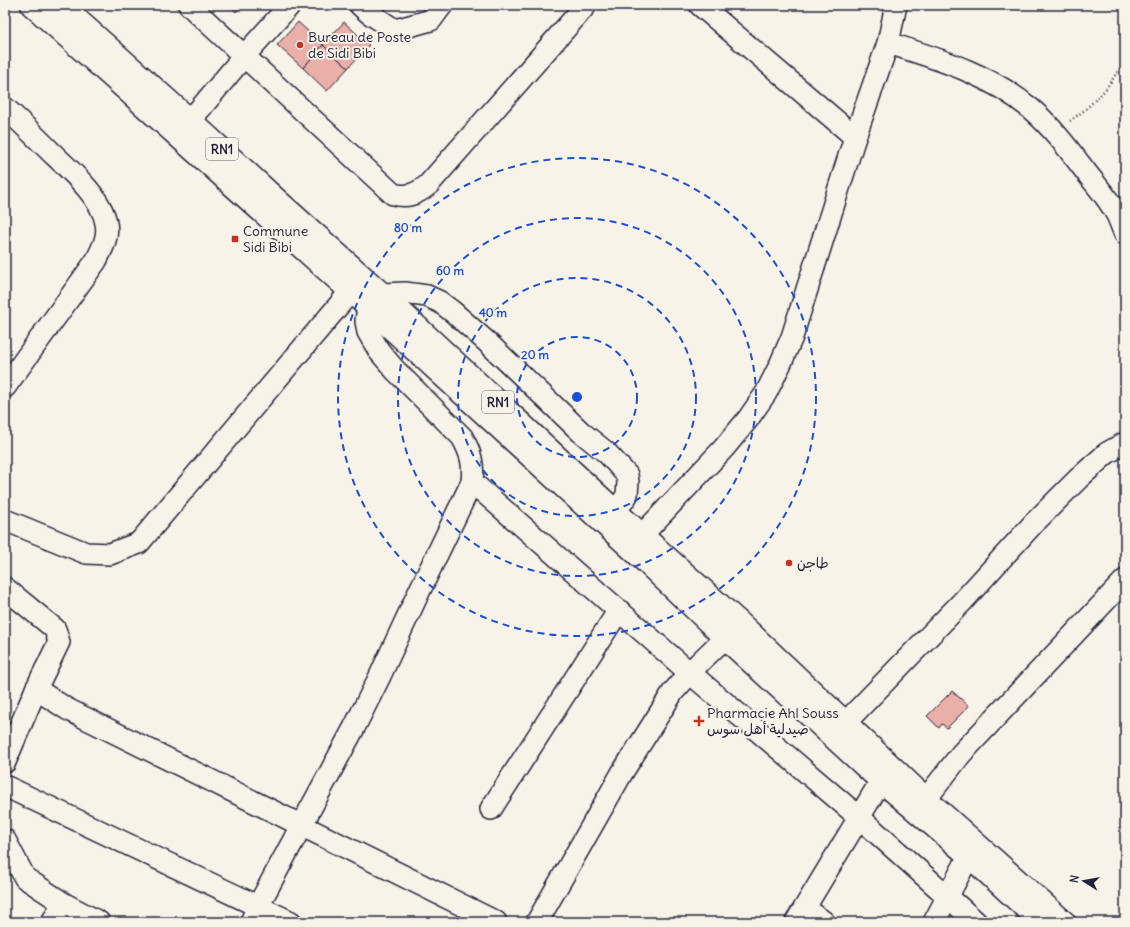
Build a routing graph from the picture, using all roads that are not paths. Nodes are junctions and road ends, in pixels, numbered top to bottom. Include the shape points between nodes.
1 (32, 5) edge
2 (61, 5) edge
3 (189, 5) edge
4 (290, 5) edge
5 (360, 5) edge
6 (442, 5) edge
7 (586, 5) edge
8 (700, 5) edge
9 (896, 5) edge
10 (888, 43) junction
11 (244, 56) junction
12 (5, 108) edge
13 (184, 128) junction
14 (855, 137) junction
15 (1125, 234) edge
16 (350, 292) junction
17 (375, 301) junction
18 (5, 387) edge
19 (1125, 443) edge
20 (472, 482) junction
21 (609, 516) junction
22 (5, 520) edge
23 (642, 535) junction
24 (1125, 580) edge
25 (5, 588) edge
26 (619, 610) junction
27 (733, 631) junction
28 (690, 672) junction
29 (36, 689) junction
30 (846, 722) junction
31 (5, 762) edge
32 (882, 781) junction
33 (5, 786) edge
34 (926, 799) junction
35 (491, 809) dead end
36 (860, 818) junction
37 (302, 825) junction
38 (5, 840) edge
39 (969, 856) junction
40 (948, 896) junction
41 (63, 903) junction
42 (254, 914) edge
43 (800, 915) edge
44 (52, 922) edge
45 (99, 922) edge
46 (291, 922) edge
47 (496, 922) edge
48 (537, 922) edge
49 (824, 922) edge
50 (934, 922) edge
51 (976, 922) edge
52 (1041, 922) edge
53 (1064, 922) edge

1 - 13 highway, RN1
2 - 13 highway, RN1
3 - 11 street
4 - 11 street
5 - 6 street via 395,30 431,20
7 - 11 street via 428,185 417,193 401,197 393,194
8 - 14 street
9 - 10 street
10 - 14 street
10 - 15 street via 940,60 988,80 1031,108 1056,133 1106,197 1117,214
11 - 13 street
12 - 18 street via 82,182 100,206 107,233 96,261
13 - 16 highway, RN1
13 - 17 highway, RN1 via 283,205
14 - 23 street via 792,337 766,393 724,448
16 - 17 highway, RN1
16 - 22 street via 139,543 110,554 86,552
17 - 20 street via 366,321 368,332 379,351 395,370 462,437 474,467
17 - 21 highway, RN1
17 - 21 street via 405,292 427,296 440,302 487,342 581,432 607,453 627,475 624,500
19 - 30 street via 1107,453 1033,524
20 - 26 street
20 - 37 street via 380,678
21 - 23 highway, RN1
21 - 27 highway, RN1
23 - 27 highway, RN1
24 - 34 street via 961,754
25 - 29 street via 55,629 59,642
26 - 28 street
26 - 35 street
27 - 28 street
27 - 30 highway, RN1
27 - 32 highway, RN1
28 - 36 street
28 - 48 street via 673,692 645,735
29 - 31 street
29 - 37 street via 67,708
30 - 34 highway, RN1
32 - 36 street
32 - 39 highway, RN1
33 - 42 street
34 - 53 highway, RN1
36 - 40 street
36 - 43 street
37 - 42 street
37 - 47 street
38 - 41 street via 25,878
39 - 40 street
39 - 52 highway, RN1
40 - 50 street
40 - 51 street
41 - 44 street
41 - 45 street
42 - 46 street
43 - 49 street

